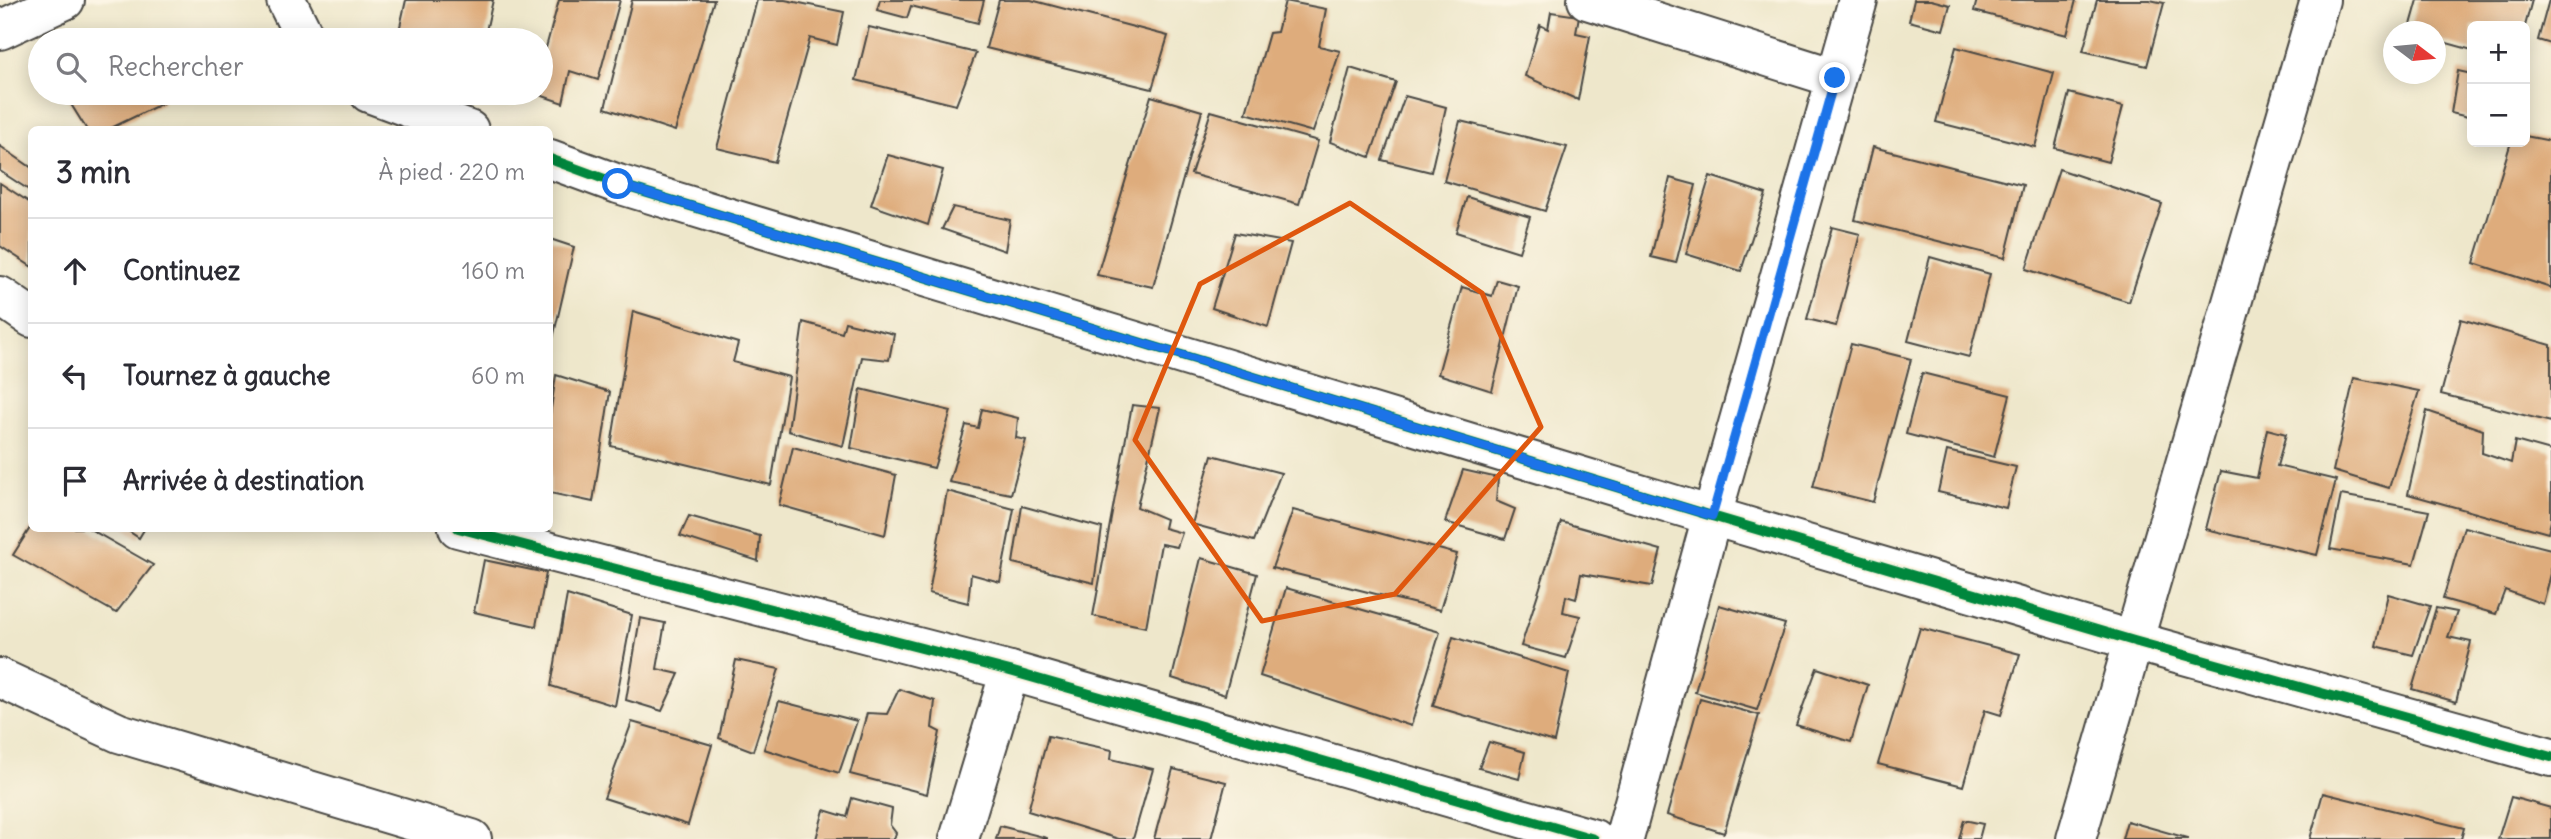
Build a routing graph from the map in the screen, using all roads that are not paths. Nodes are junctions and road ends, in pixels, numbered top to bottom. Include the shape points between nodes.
1 (65, 0) edge
2 (286, 0) edge
3 (1587, 0) edge
4 (1858, 0) edge
5 (2320, 0) edge
6 (300, 28) edge
7 (0, 30) edge
8 (1835, 78) junction
9 (401, 105) edge
10 (458, 126) edge
11 (553, 160) edge
12 (0, 296) edge
13 (28, 315) edge
14 (1712, 516) junction
15 (473, 532) edge
16 (2134, 642) junction
17 (1010, 671) junction
18 (0, 678) edge
19 (2551, 757) edge
20 (472, 839) edge
21 (959, 839) edge
22 (1594, 839) edge
23 (1624, 839) edge
24 (2076, 839) edge

1 - 7 street
2 - 6 street
3 - 8 street
4 - 8 street
5 - 16 street
8 - 14 street
9 - 10 street
11 - 14 street via 618,184
12 - 13 street
14 - 16 street
14 - 23 street
15 - 17 street
16 - 19 street
16 - 24 street
17 - 21 street
17 - 22 street
18 - 20 street via 119,733

